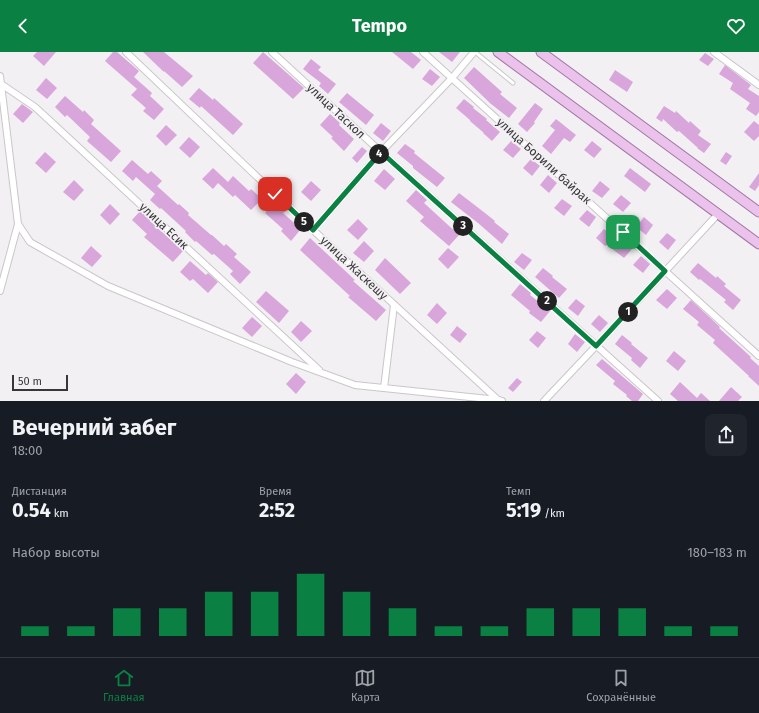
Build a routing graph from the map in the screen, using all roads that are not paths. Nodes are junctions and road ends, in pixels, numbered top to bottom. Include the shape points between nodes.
1 (126, 52) edge
2 (272, 52) edge
3 (423, 52) edge
4 (474, 52) edge
5 (498, 52) edge
6 (541, 52) edge
7 (714, 52) edge
8 (0, 76) edge
9 (452, 78) junction
10 (513, 83) dead end
11 (1, 84) junction
12 (759, 85) edge
13 (381, 152) junction
14 (759, 212) edge
15 (718, 214) junction
16 (18, 224) junction
17 (313, 230) junction
18 (759, 244) edge
19 (665, 271) junction
20 (0, 291) edge
21 (394, 305) junction
22 (596, 346) junction
23 (759, 356) edge
24 (322, 373) junction
25 (384, 388) junction
26 (500, 400) edge
27 (544, 401) edge
28 (658, 401) edge

1 - 17 street, улица Жаскешу
2 - 13 street, улица Таскол
3 - 9 street, улица Борили байрак
4 - 9 street
4 - 10 lane
5 - 15 main road
6 - 14 main road
7 - 12 street
8 - 11 street
9 - 13 street
9 - 19 street, улица Борили байрак
11 - 16 street
11 - 24 street, улица Есик via 35,107
13 - 17 street
13 - 22 street, улица Таскол
15 - 18 main road
15 - 19 street
16 - 20 street
16 - 24 street via 30,242 108,286
17 - 21 street, улица Жаскешу
19 - 22 street
19 - 23 street, улица Борили байрак
21 - 25 street
21 - 26 street, улица Жаскешу
22 - 27 street
22 - 28 street, улица Таскол
24 - 25 street via 355,385
25 - 26 street

